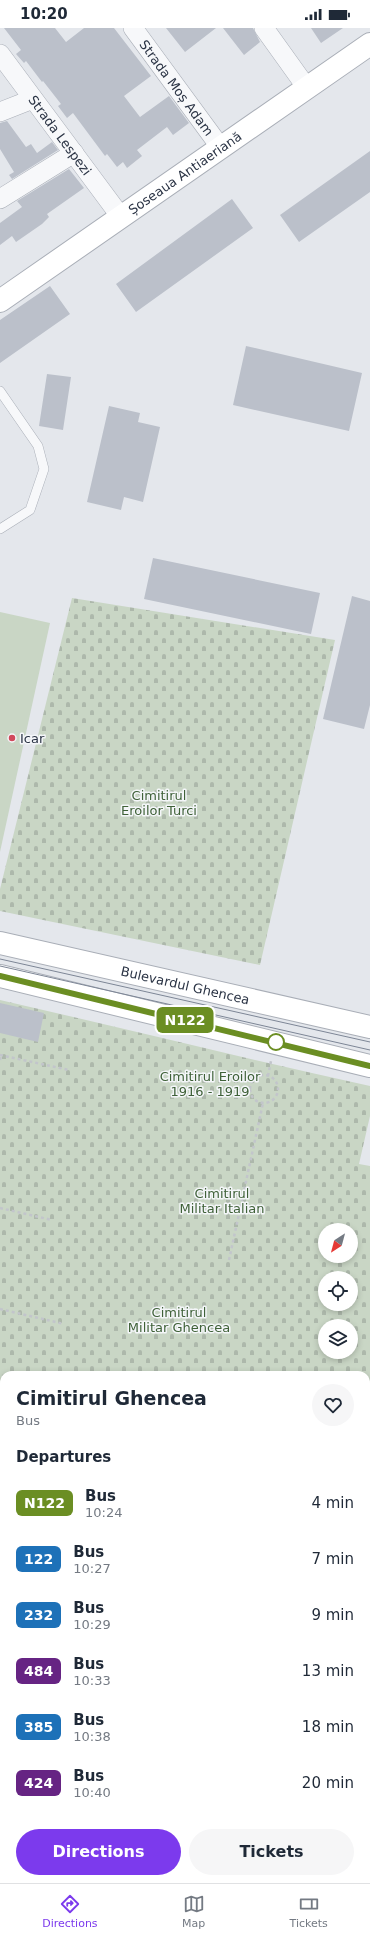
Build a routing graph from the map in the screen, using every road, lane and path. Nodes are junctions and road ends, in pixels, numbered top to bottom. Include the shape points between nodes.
1 (133, 28) edge
2 (264, 28) edge
3 (370, 44) edge
4 (0, 54) edge
5 (307, 88) junction
6 (33, 98) junction
7 (0, 112) edge
8 (220, 148) junction
9 (74, 153) junction
10 (0, 199) edge
11 (121, 217) junction
12 (0, 301) edge
13 (0, 391) edge
14 (4, 404) edge
15 (0, 529) edge
16 (3, 944) edge
17 (0, 975) edge
18 (370, 1027) edge
19 (1, 1055) edge
20 (272, 1058) dead end
21 (0, 1060) edge
22 (370, 1066) edge
23 (69, 1070) dead end
24 (268, 1076) junction
25 (264, 1103) junction
26 (0, 1208) edge
27 (52, 1220) dead end
28 (229, 1260) dead end
29 (0, 1310) edge
30 (64, 1324) dead end

1 - 8 street, Strada Moș Adam
2 - 5 street
3 - 5 main road, Șoseaua Antiaeriană
4 - 6 street, Strada Lespezi
5 - 8 main road, Șoseaua Antiaeriană
6 - 7 street
6 - 9 street, Strada Lespezi
8 - 11 main road, Șoseaua Antiaeriană
9 - 10 street
9 - 11 street, Strada Lespezi
11 - 12 main road, Șoseaua Antiaeriană
13 - 14 lane
14 - 15 lane via 38,446 44,469 30,510
16 - 17 main road
16 - 18 main road, Bulevardul Ghencea
17 - 22 main road
19 - 21 path
19 - 23 path
20 - 24 path
24 - 25 path via 278,1085 278,1094 272,1101
24 - 25 path via 259,1077 251,1087 255,1100
25 - 28 path
26 - 27 path
29 - 30 path

